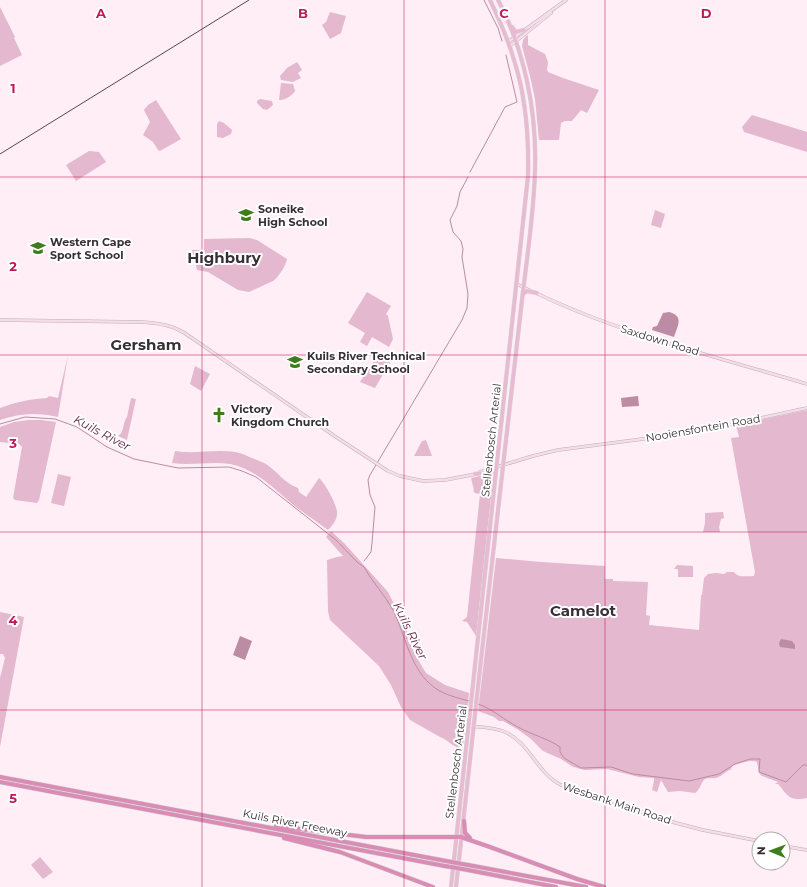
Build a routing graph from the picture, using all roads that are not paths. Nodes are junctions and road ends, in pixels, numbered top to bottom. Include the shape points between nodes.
1 (490, 0) edge
2 (498, 0) edge
3 (566, 0) edge
4 (556, 8) junction
5 (508, 21) junction
6 (524, 30) junction
7 (514, 39) junction
8 (509, 44) junction
9 (517, 284) junction
10 (524, 287) junction
11 (537, 293) junction
12 (522, 295) junction
13 (0, 320) edge
14 (807, 384) edge
15 (807, 408) edge
16 (503, 465) junction
17 (497, 467) junction
18 (475, 474) junction
19 (495, 480) junction
20 (475, 695) junction
21 (473, 709) junction
22 (468, 726) junction
23 (473, 726) junction
24 (0, 777) edge
25 (0, 782) edge
26 (464, 821) junction
27 (257, 828) junction
28 (456, 837) junction
29 (462, 837) junction
30 (751, 839) edge
31 (473, 841) junction
32 (791, 847) edge
33 (807, 850) edge
34 (433, 887) edge
35 (451, 887) edge
36 (456, 887) edge
37 (556, 887) edge
38 (586, 887) edge
39 (604, 887) edge

1 - 8 main road, Stellenbosch Arterial
2 - 5 main road, Stellenbosch Arterial
3 - 4 street
4 - 6 street
4 - 7 street
5 - 6 main road via 515,32
5 - 7 main road, Stellenbosch Arterial
6 - 7 street
7 - 8 street
7 - 10 main road, Stellenbosch Arterial via 530,97 535,147 534,186
8 - 9 main road, Stellenbosch Arterial via 521,90 528,148 528,187
9 - 10 street, Saxdown Road
9 - 17 main road, Stellenbosch Arterial
10 - 11 street, Saxdown Road
10 - 12 main road, Stellenbosch Arterial
11 - 12 main road via 527,292
11 - 14 street, Saxdown Road via 608,324
12 - 16 main road, Stellenbosch Arterial
13 - 18 street, Nooiensfontein Road via 147,322 170,326 189,336 376,464 400,476 423,481
15 - 16 street, Nooiensfontein Road via 697,432 589,445
16 - 17 street, Nooiensfontein Road
16 - 20 main road, Stellenbosch Arterial
17 - 18 street, Nooiensfontein Road
17 - 19 main road, Stellenbosch Arterial
18 - 19 main road via 490,472
19 - 20 main road, Stellenbosch Arterial
20 - 21 main road, Stellenbosch Arterial
21 - 22 main road, Stellenbosch Arterial
21 - 23 main road, Stellenbosch Arterial
22 - 23 street, Wesbank Main Road
22 - 28 main road, Stellenbosch Arterial
23 - 26 main road, Stellenbosch Arterial
23 - 30 street, Wesbank Main Road via 499,730 513,737 544,773 561,785 672,822
24 - 27 highway, Kuils River Freeway
25 - 27 highway, Kuils River Freeway
26 - 29 main road, Stellenbosch Arterial
26 - 31 highway via 465,834
27 - 28 highway via 272,826 366,837
27 - 34 highway via 269,835 340,852
27 - 37 highway, Kuils River Freeway, bridge
27 - 38 highway, Kuils River Freeway, bridge
28 - 29 highway
28 - 35 main road, Stellenbosch Arterial
29 - 31 highway
29 - 36 main road, Stellenbosch Arterial
31 - 39 highway
32 - 33 street

